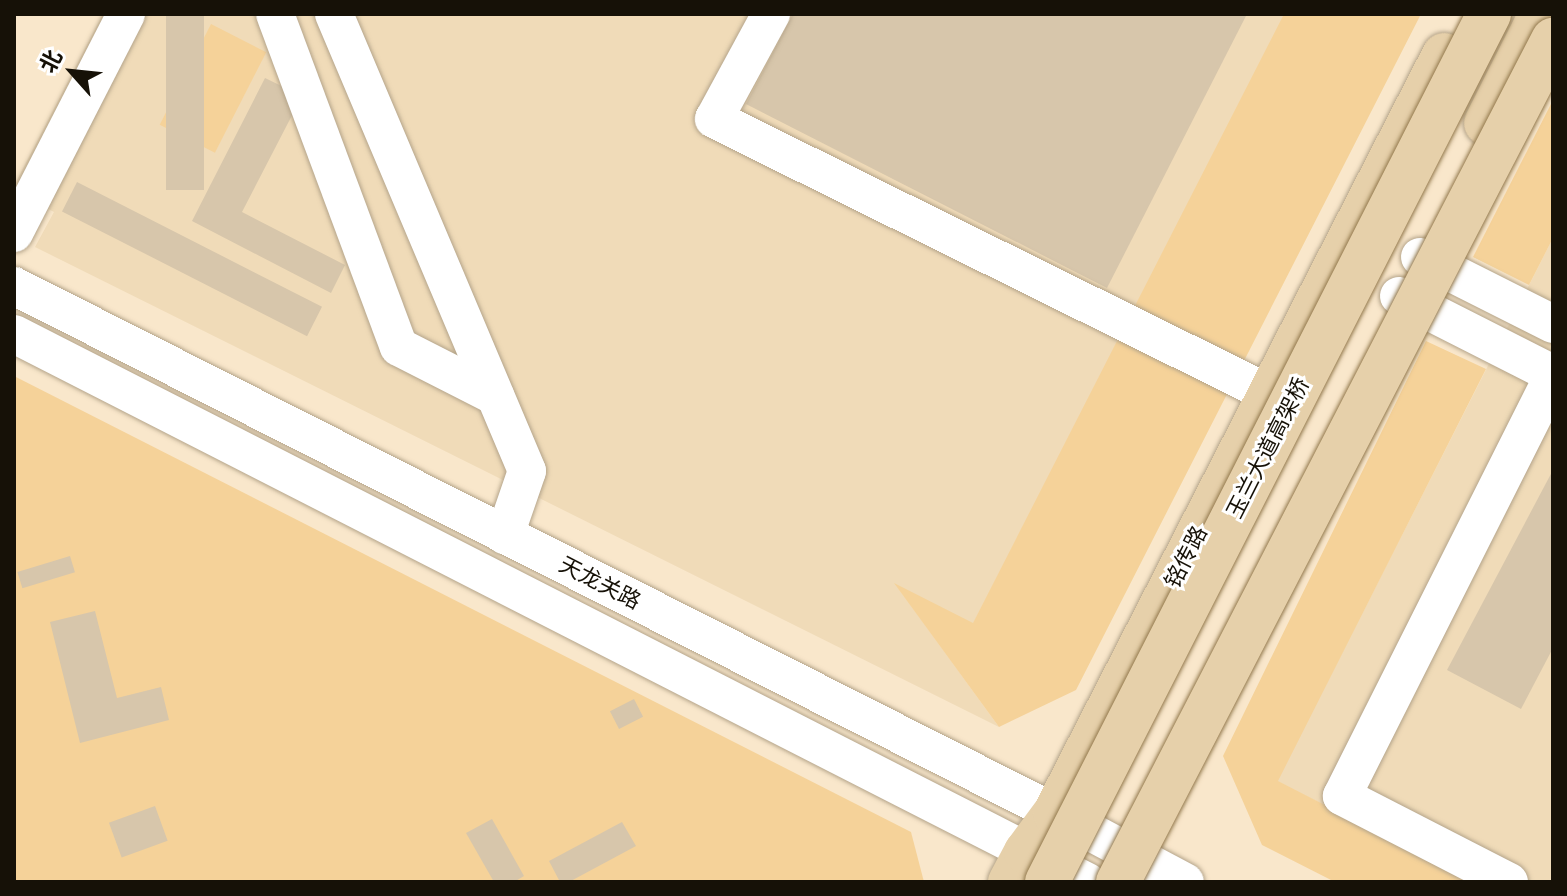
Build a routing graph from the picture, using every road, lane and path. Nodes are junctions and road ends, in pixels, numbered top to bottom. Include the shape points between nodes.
1 (126, 14) edge
2 (275, 14) edge
3 (334, 14) edge
4 (771, 14) edge
5 (1465, 14) edge
6 (1489, 14) edge
7 (1541, 14) edge
8 (1553, 40) edge
9 (14, 233) edge
10 (1420, 257) junction
11 (14, 286) edge
12 (1399, 296) junction
13 (1553, 322) edge
14 (14, 334) edge
15 (1553, 376) edge
16 (1270, 394) junction
17 (495, 396) junction
18 (505, 535) junction
19 (1055, 813) junction
20 (1028, 872) edge
21 (1118, 872) edge
22 (1087, 882) edge
23 (1185, 882) edge
24 (1509, 882) edge

1 - 9 street
2 - 17 street via 399,347
3 - 17 street
4 - 16 street via 714,119
5 - 16 main road, 铭传路
6 - 20 main road, 玉兰大道高架桥, bridge
7 - 10 main road
8 - 21 main road, bridge
10 - 12 main road
10 - 13 street
11 - 18 street, 天龙关路
12 - 15 street
12 - 21 main road
14 - 20 street, 天龙关路
15 - 24 street via 1342,796
16 - 19 main road, 铭传路
17 - 18 street via 527,471
18 - 19 street, 天龙关路
19 - 20 main road, 铭传路
19 - 21 street, 天龙关路
20 - 22 street, 天龙关路
21 - 23 street, 天龙关路

